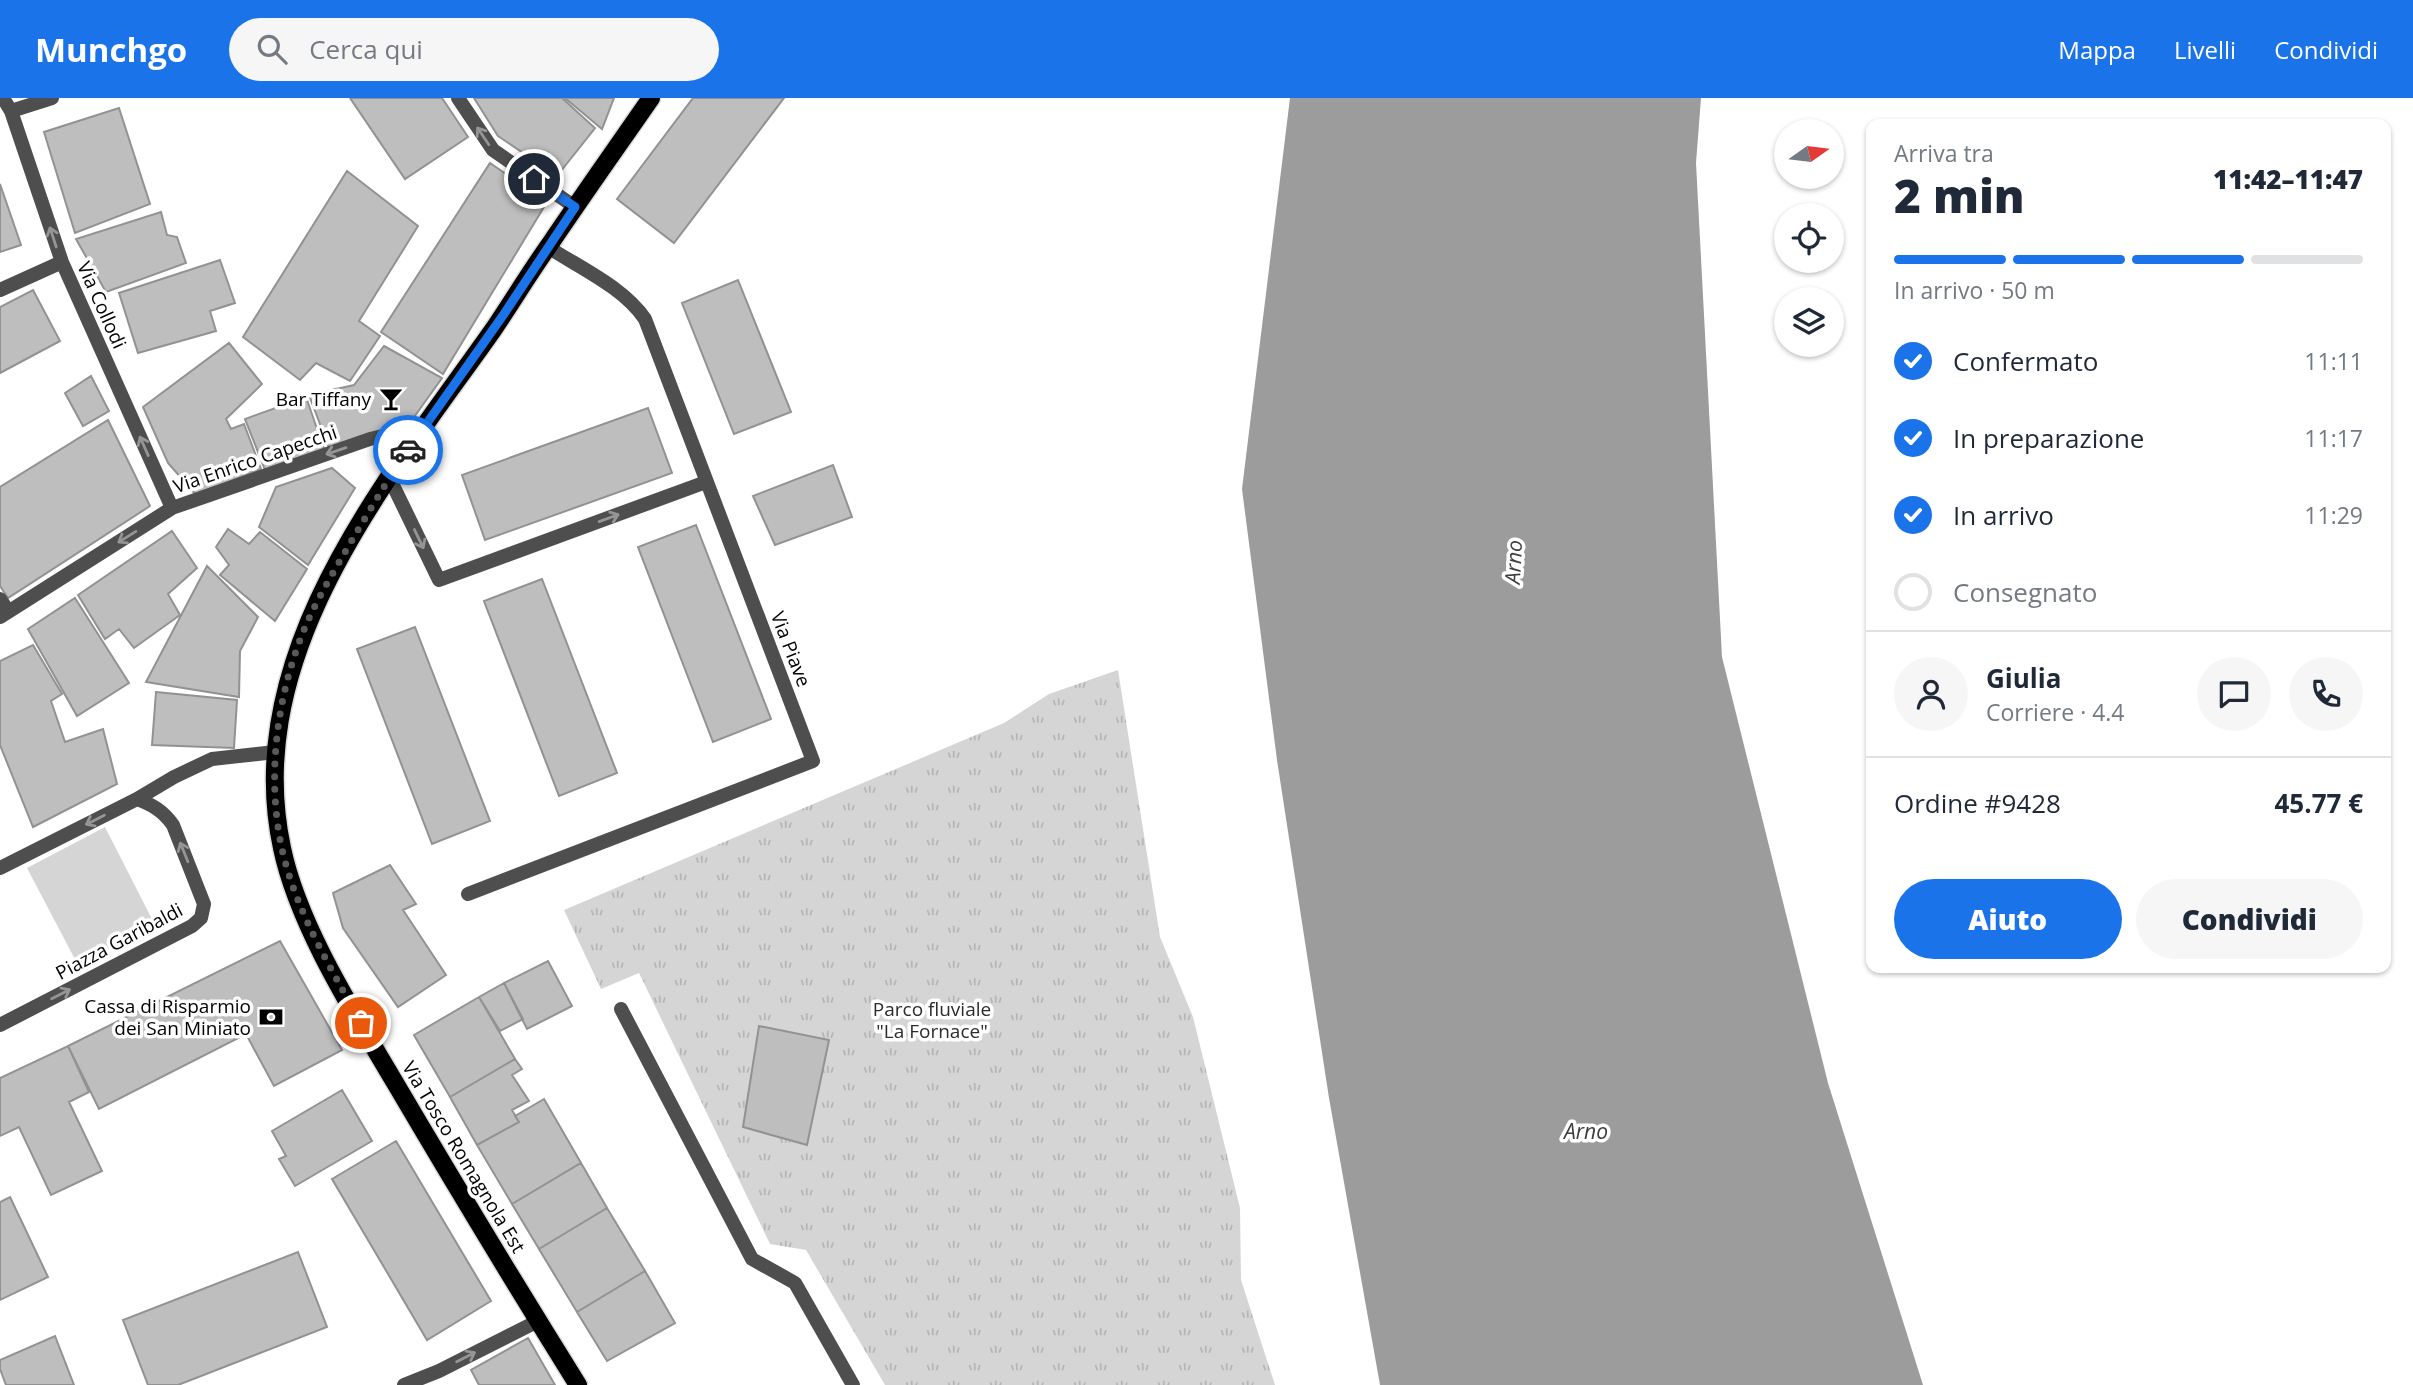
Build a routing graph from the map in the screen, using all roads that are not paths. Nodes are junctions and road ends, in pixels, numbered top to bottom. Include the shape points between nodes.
1 (3, 98) edge
2 (52, 98) edge
3 (458, 98) edge
4 (651, 98) edge
5 (11, 111) junction
6 (575, 207) junction
7 (548, 247) junction
8 (62, 262) junction
9 (0, 290) edge
10 (425, 426) junction
11 (389, 477) junction
12 (706, 482) junction
13 (172, 508) junction
14 (3, 609) edge
15 (275, 752) junction
16 (137, 799) junction
17 (0, 869) edge
18 (468, 894) dead end
19 (621, 1009) dead end
20 (0, 1025) edge
21 (538, 1321) junction
22 (404, 1385) edge
23 (578, 1385) edge
24 (853, 1385) edge

1 - 5 street, Via Collodi
2 - 5 street
6 -> 3 street via 493,150
4 - 6 main road, Via Tosco Romagnola Est
8 -> 5 street, Via Collodi
6 - 7 main road, Via Tosco Romagnola Est
7 - 10 main road, Via Tosco Romagnola Est
7 - 12 street, Via Piave via 636,305
8 - 9 street
13 -> 8 street, Via Collodi
10 - 11 main road, Via Tosco Romagnola Est
10 -> 13 street, Via Enrico Capecchi via 370,439
11 -> 12 street via 439,580
11 - 15 main road, Via Tosco Romagnola Est via 306,625 290,671
12 - 18 street, Via Piave via 813,761
13 -> 14 street, Via Enrico Capecchi
15 - 16 street via 212,759
15 - 21 main road, Via Tosco Romagnola Est via 282,850 296,897 372,1044
16 -> 17 street
20 -> 16 street, Piazza Garibaldi via 201,918 204,904 173,825 155,806
19 - 24 street via 752,1259 795,1283
22 -> 21 street
21 - 23 main road, Via Tosco Romagnola Est

